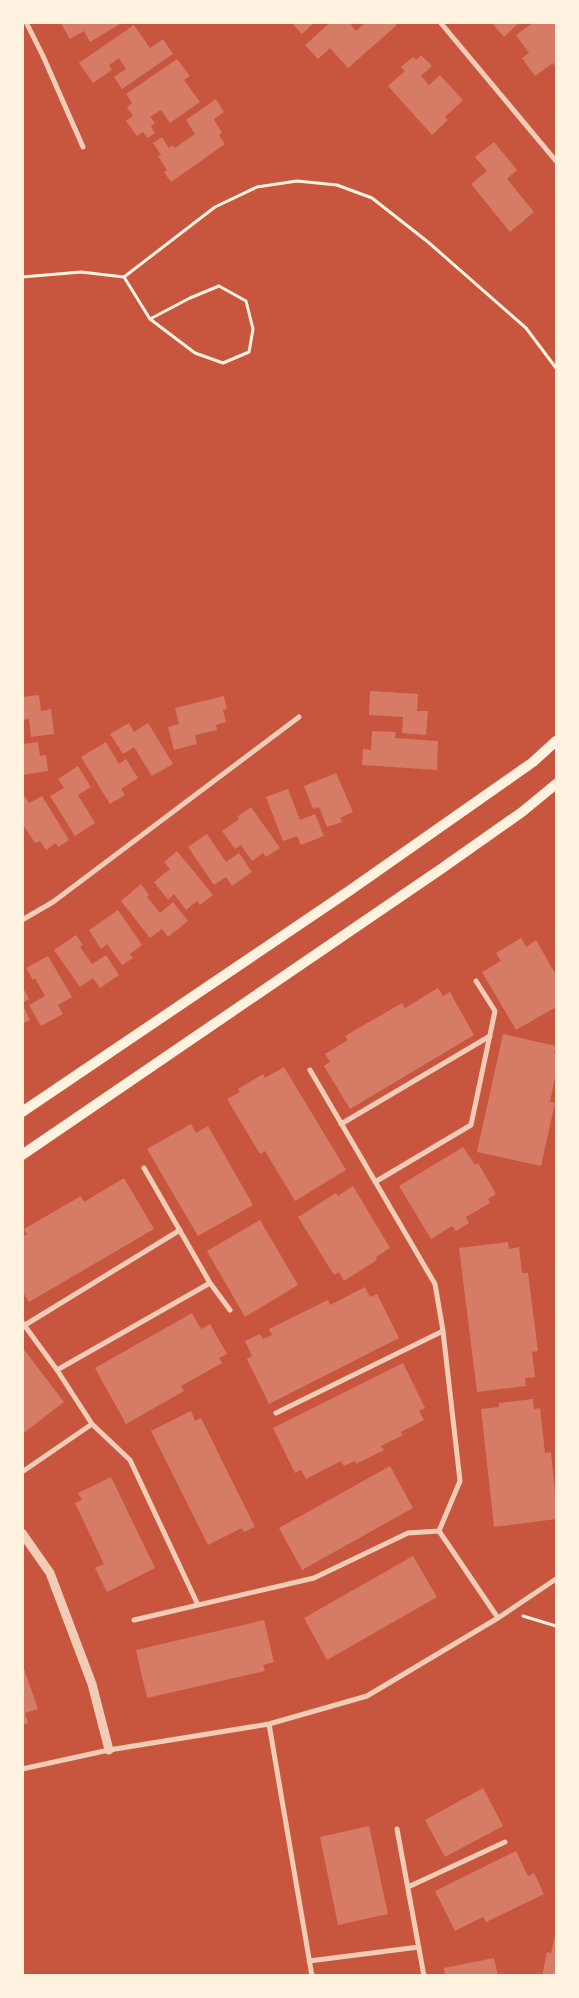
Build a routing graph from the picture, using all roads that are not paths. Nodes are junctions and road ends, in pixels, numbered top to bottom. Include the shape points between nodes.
1 (26, 22) edge
2 (440, 22) edge
3 (83, 147) dead end
4 (556, 161) edge
5 (299, 717) dead end
6 (556, 741) edge
7 (556, 784) edge
8 (22, 920) edge
9 (476, 981) dead end
10 (490, 1036) junction
11 (310, 1070) dead end
12 (22, 1112) edge
13 (341, 1124) junction
14 (22, 1155) edge
15 (144, 1168) dead end
16 (375, 1182) junction
17 (180, 1230) junction
18 (210, 1283) junction
19 (230, 1310) dead end
20 (24, 1324) edge
21 (443, 1331) junction
22 (57, 1370) junction
23 (276, 1413) dead end
24 (92, 1424) junction
25 (22, 1472) edge
26 (439, 1531) junction
27 (22, 1533) edge
28 (556, 1579) edge
29 (198, 1605) junction
30 (498, 1618) junction
31 (134, 1620) dead end
32 (269, 1724) junction
33 (109, 1750) junction
34 (22, 1769) edge
35 (397, 1829) dead end
36 (505, 1842) dead end
37 (408, 1887) junction
38 (419, 1947) junction
39 (309, 1961) junction
40 (312, 1976) edge
41 (424, 1976) edge

1 - 3 street
2 - 4 street
5 - 8 street via 53,902
6 - 12 main road via 532,762 349,892
7 - 14 main road via 441,869
9 - 10 street via 496,1011
10 - 13 street
10 - 16 street via 471,1125
11 - 13 street
13 - 16 street
15 - 17 street
16 - 21 street via 435,1284
17 - 18 street
17 - 20 street
18 - 19 street
18 - 22 street
20 - 22 street
21 - 23 street
21 - 26 street via 460,1481
22 - 24 street
24 - 25 street
24 - 29 street via 130,1460
26 - 29 street via 408,1533 314,1578
26 - 30 street
27 - 33 street via 50,1573 92,1684
28 - 30 street
29 - 31 street
30 - 32 street via 367,1696
32 - 33 street
32 - 39 street
33 - 34 street
35 - 37 street
36 - 37 street
37 - 38 street
38 - 39 street
38 - 41 street
39 - 40 street

